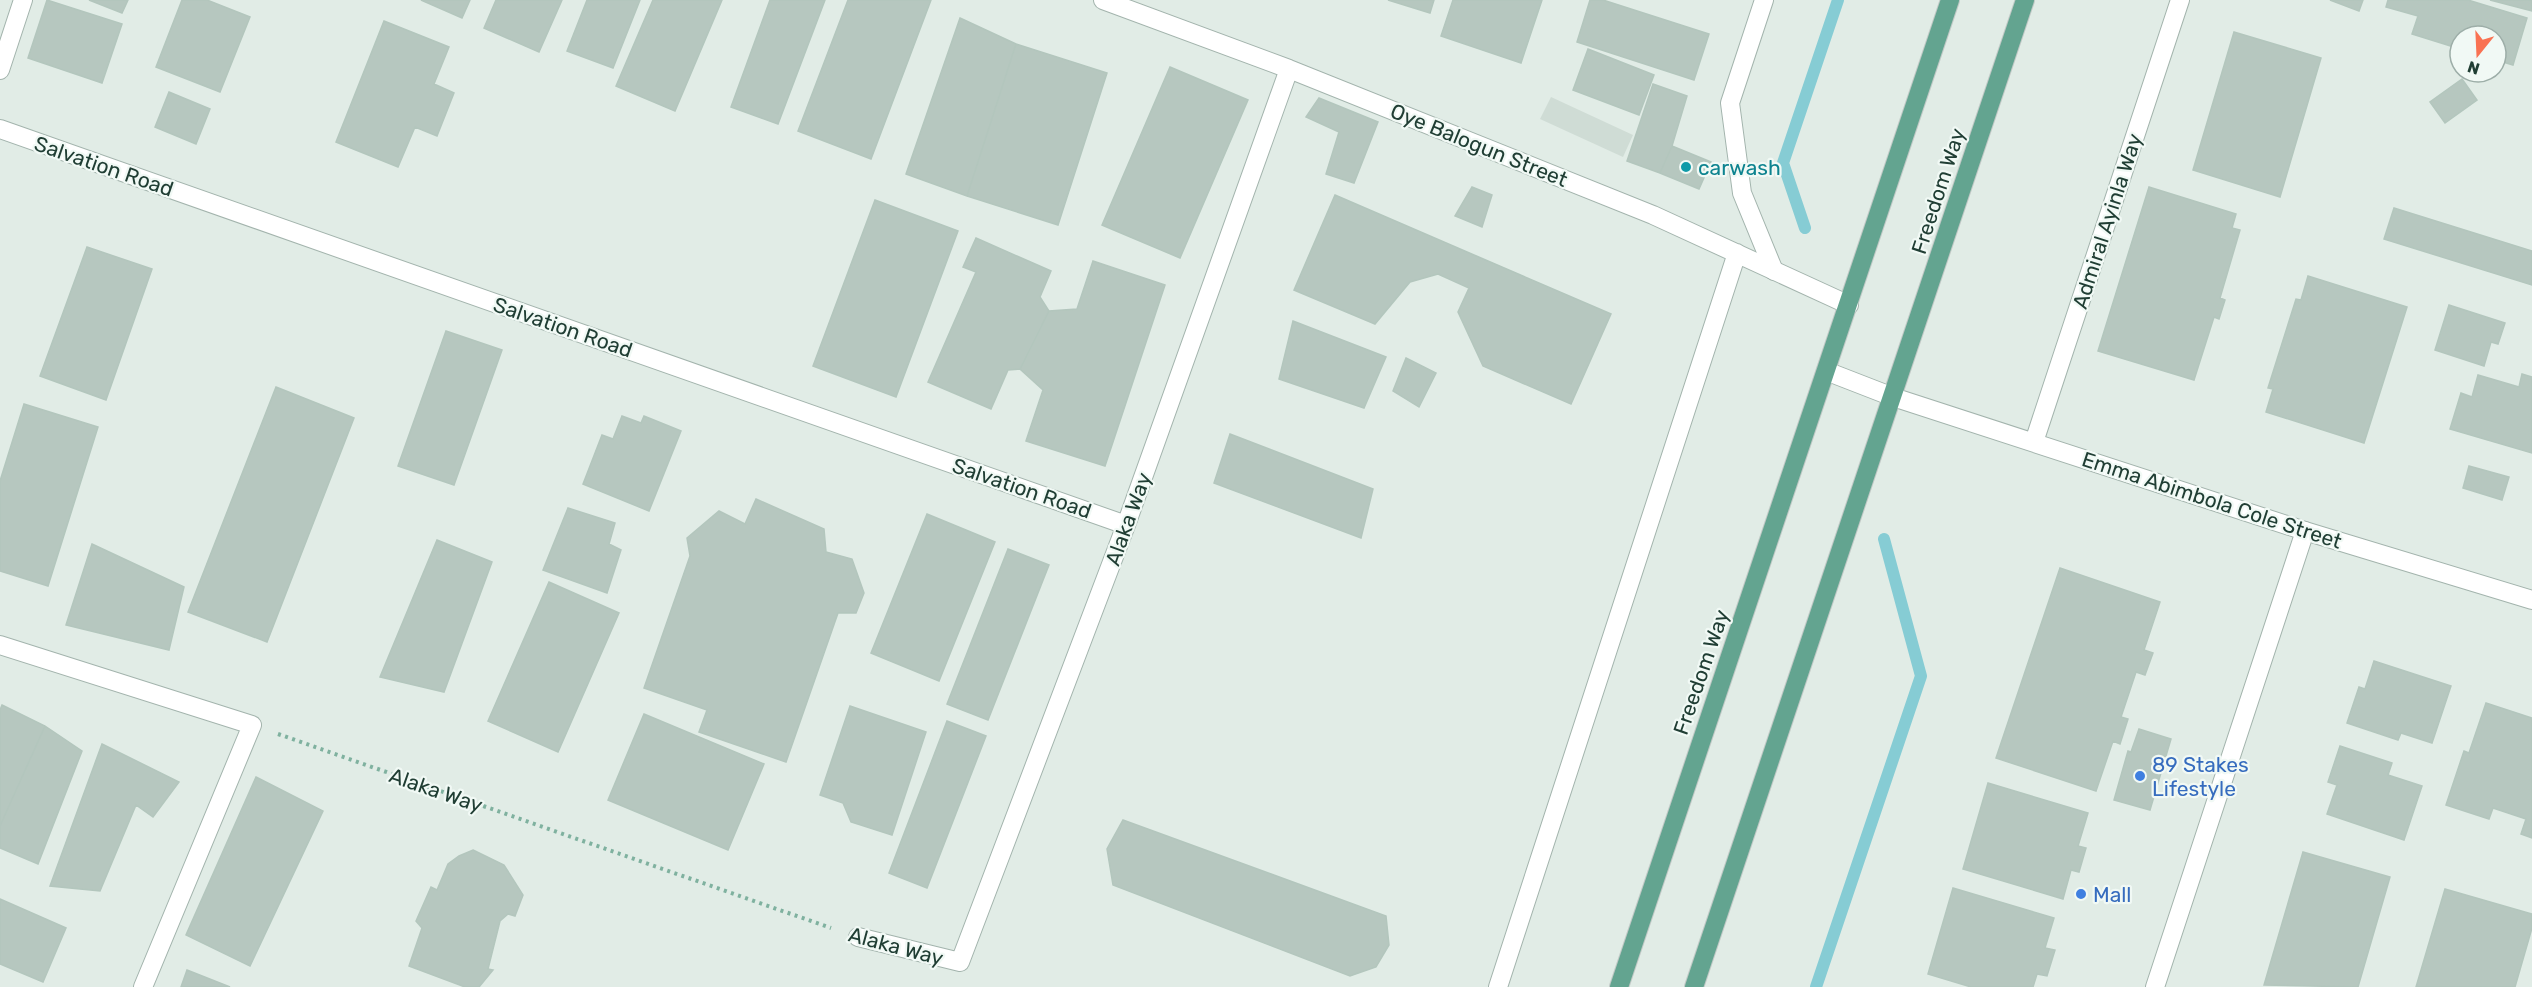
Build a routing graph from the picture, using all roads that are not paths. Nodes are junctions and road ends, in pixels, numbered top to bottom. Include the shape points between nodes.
1 (23, 0) edge
2 (1103, 0) edge
3 (1764, 0) edge
4 (1950, 0) edge
5 (2025, 0) edge
6 (2180, 0) edge
7 (1289, 69) junction
8 (0, 70) edge
9 (0, 129) edge
10 (1737, 253) junction
11 (1774, 271) junction
12 (1849, 305) junction
13 (1826, 372) junction
14 (1893, 397) junction
15 (2034, 442) junction
16 (1126, 525) junction
17 (2305, 531) junction
18 (2532, 600) edge
19 (0, 645) edge
20 (858, 937) road end
21 (143, 987) edge
22 (1498, 987) edge
23 (1619, 987) edge
24 (1694, 987) edge
25 (2155, 987) edge

1 - 8 street
2 - 7 street, Oye Balogun Street
3 - 11 street via 1731,104 1742,193
4 - 12 main road, Freedom Way
5 - 14 main road, Freedom Way
6 - 15 street, Admiral Ayinla Way
7 - 10 street, Oye Balogun Street via 1653,215
7 - 16 street, Alaka Way
9 - 16 street, Salvation Road
10 - 11 street, Oye Balogun Street
10 - 22 street
11 - 12 street, Oye Balogun Street
12 - 13 main road, Freedom Way
13 - 14 street
13 - 23 main road, Freedom Way
14 - 15 street, Emma Abimbola Cole Street
14 - 24 main road, Freedom Way
15 - 17 street, Emma Abimbola Cole Street
16 - 20 street, Alaka Way via 960,962
17 - 18 street, Emma Abimbola Cole Street
17 - 25 street
19 - 21 street via 252,725

